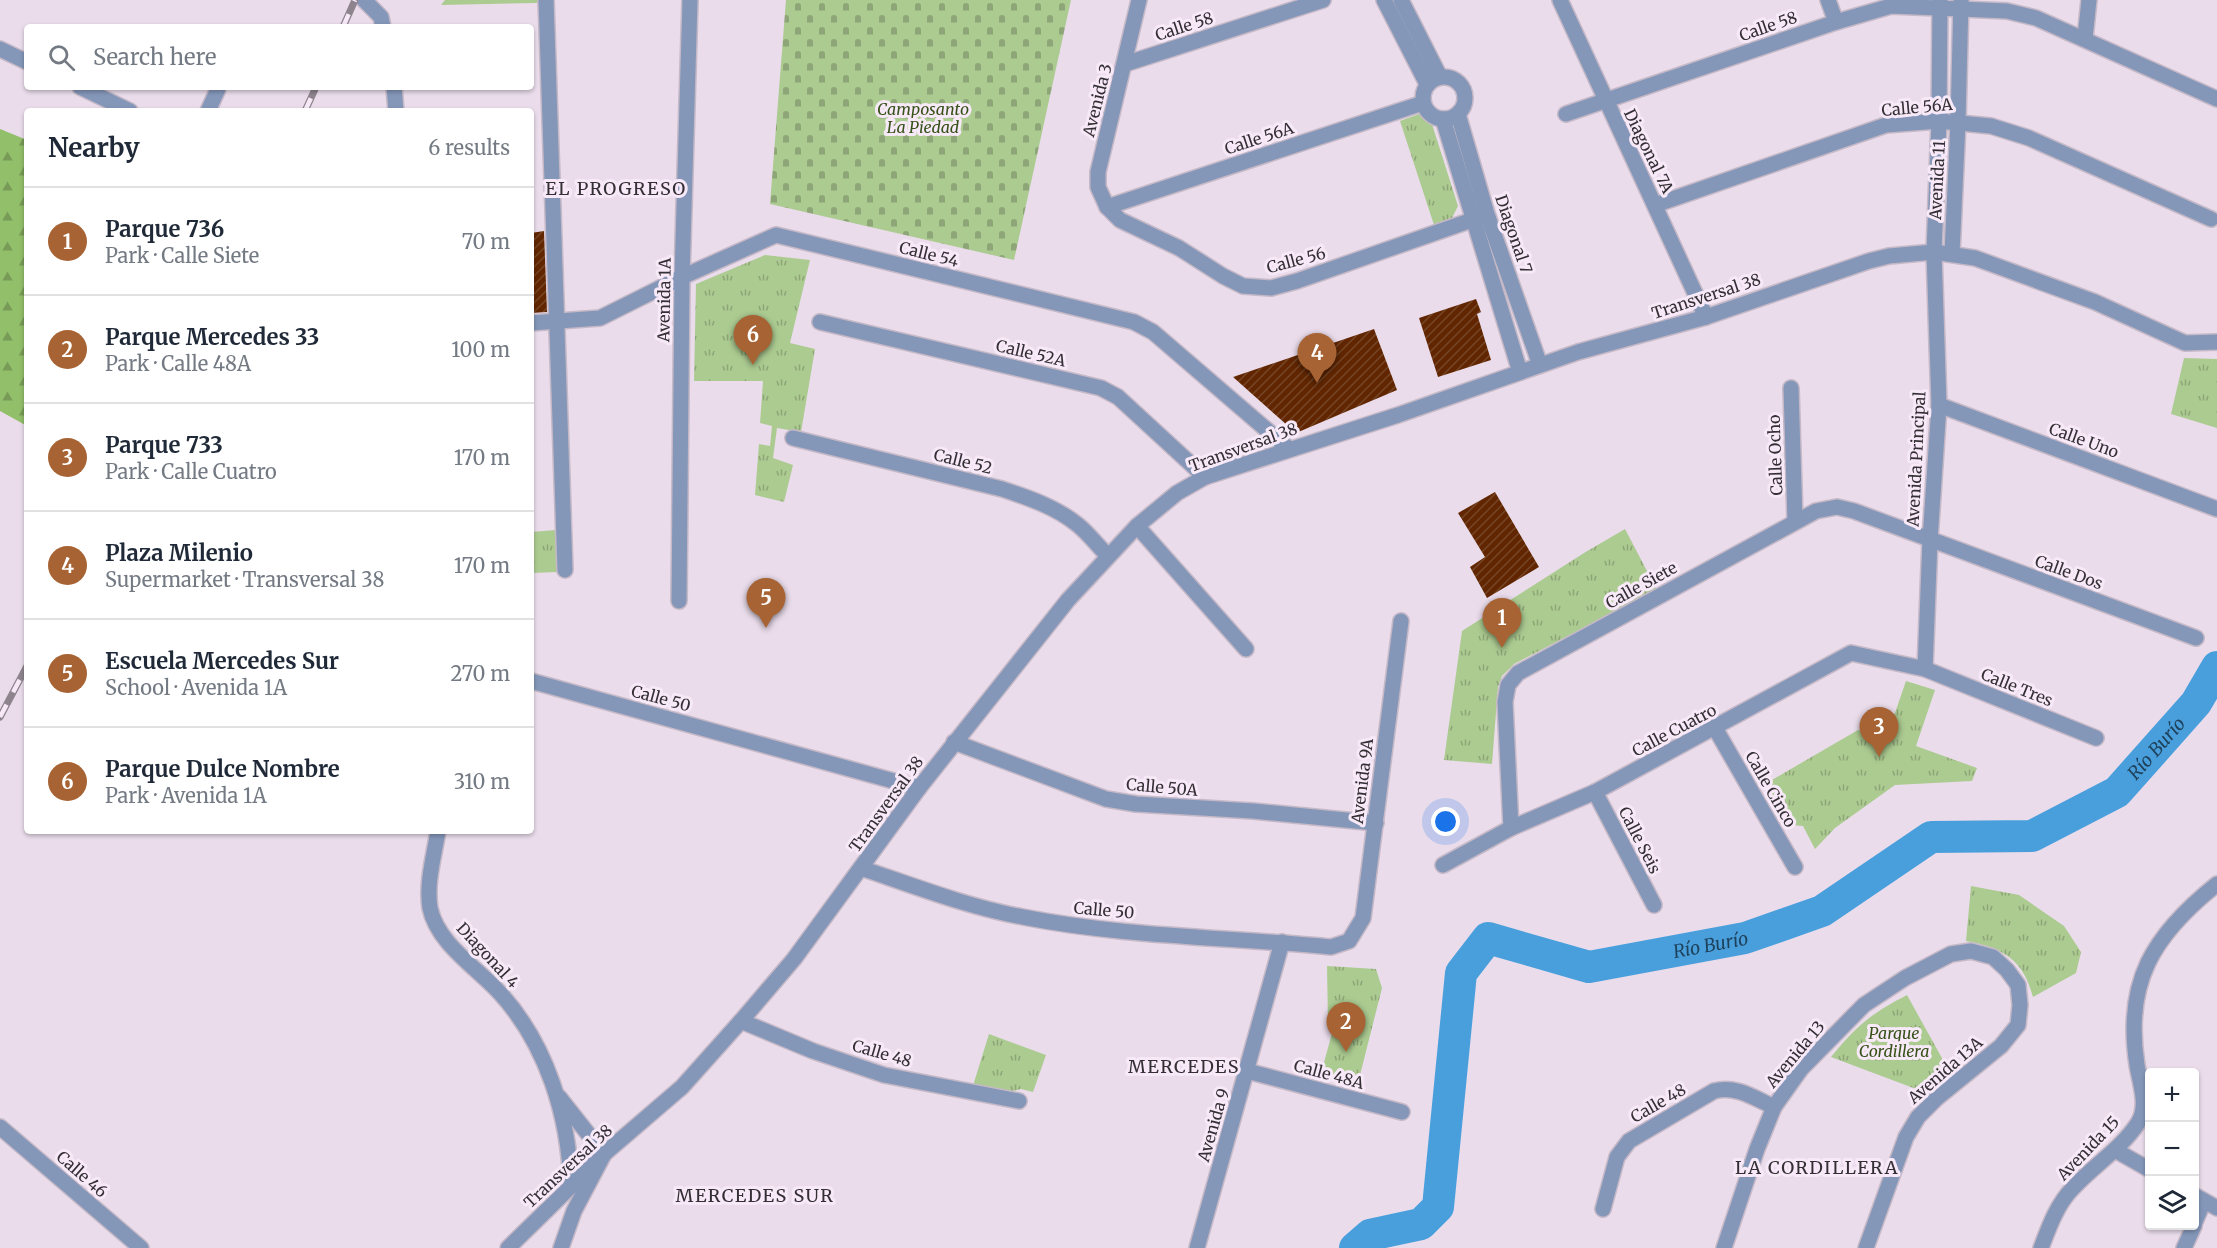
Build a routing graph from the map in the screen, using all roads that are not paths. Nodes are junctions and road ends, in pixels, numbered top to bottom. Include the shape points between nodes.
1 (364, 0) edge
2 (546, 0) edge
3 (690, 0) edge
4 (1139, 0) edge
5 (1323, 0) edge
6 (1384, 0) edge
7 (1401, 0) edge
8 (1560, 0) edge
9 (1828, 0) edge
10 (2089, 0) edge
11 (1940, 4) edge
12 (1960, 4) edge
13 (382, 22) edge
14 (1836, 22) junction
15 (2085, 38) junction
16 (0, 49) edge
17 (24, 61) edge
18 (1125, 64) junction
19 (1434, 80) junction
20 (86, 90) edge
21 (218, 90) edge
22 (394, 90) edge
23 (2217, 99) edge
24 (1605, 101) junction
25 (1423, 103) junction
26 (124, 108) edge
27 (209, 108) edge
28 (396, 108) edge
29 (1458, 114) junction
30 (1566, 114) dead end
31 (1443, 119) junction
32 (1940, 121) junction
33 (1958, 122) junction
34 (1655, 206) junction
35 (1107, 207) junction
36 (2211, 219) dead end
37 (1472, 220) junction
38 (1934, 252) junction
39 (1952, 254) junction
40 (682, 277) junction
41 (1706, 317) junction
42 (557, 321) junction
43 (820, 322) dead end
44 (534, 323) edge
45 (2217, 342) edge
46 (1540, 365) junction
47 (1520, 372) junction
48 (1791, 388) dead end
49 (1939, 405) junction
50 (793, 438) dead end
51 (1290, 449) junction
52 (1205, 477) junction
53 (2217, 508) edge
54 (1795, 521) junction
55 (1137, 526) junction
56 (1930, 540) junction
57 (1108, 556) junction
58 (565, 570) dead end
59 (679, 601) dead end
60 (1401, 621) dead end
61 (2196, 638) dead end
62 (1246, 649) dead end
63 (1925, 669) junction
64 (534, 682) edge
65 (1715, 728) junction
66 (2096, 738) dead end
67 (954, 742) junction
68 (920, 788) junction
69 (1595, 792) junction
70 (1376, 823) junction
71 (1511, 828) junction
72 (437, 834) edge
73 (1443, 865) dead end
74 (1795, 867) dead end
75 (861, 868) junction
76 (2217, 884) edge
77 (1654, 905) dead end
78 (1349, 941) joint
79 (1282, 942) junction
80 (1971, 951) joint
81 (741, 1021) junction
82 (1247, 1071) junction
83 (556, 1094) junction
84 (1019, 1101) dead end
85 (1774, 1107) junction
86 (1402, 1112) dead end
87 (0, 1127) edge
88 (2115, 1150) junction
89 (604, 1154) junction
90 (2145, 1167) edge
91 (572, 1186) junction
92 (1603, 1209) dead end
93 (2192, 1230) edge
94 (141, 1248) edge
95 (508, 1248) edge
96 (561, 1248) edge
97 (1197, 1248) edge
98 (1724, 1248) edge
99 (1866, 1248) edge
100 (2041, 1248) edge
101 (2184, 1248) edge

1 - 13 street
2 - 42 street
3 - 40 street, Avenida 1A
4 - 18 street, Avenida 3
5 - 18 street, Calle 58
6 - 19 street
7 - 19 street
8 - 24 street, Diagonal 7A
9 - 14 street
10 - 15 street
11 - 12 street, Calle 58
11 - 14 street, Calle 58 via 1891,6
11 - 32 street, Avenida 11
12 - 15 street, Calle 58 via 2036,18
12 - 33 street, Avenida 11
14 - 24 street, Calle 58
15 - 23 street, Calle 58
16 - 17 street
18 - 35 street, Avenida 3 via 1098,172 1098,187
19 - 25 street via 1423,93
19 - 29 street, Diagonal 7 via 1452,78 1457,82 1464,92 1464,104
20 - 26 street
21 - 27 street
22 - 28 street
24 - 30 street, Calle 58
24 - 34 street, Diagonal 7A
25 - 31 street via 1428,112
25 - 35 street, Calle 56A
29 - 31 street
29 - 46 street, Diagonal 7 via 1487,214
31 - 37 street, Diagonal 7
32 - 33 street, Calle 56A
32 - 34 street, Calle 56A via 1886,125
32 - 38 street, Avenida 11
33 - 36 street, Calle 56A via 1991,126 2029,138
33 - 39 street, Avenida 11
34 - 41 street, Diagonal 7A
35 - 37 street, Calle 56 via 1120,220 1179,248 1243,286 1271,288
37 - 47 street, Diagonal 7
38 - 39 street, Transversal 38
38 - 41 street, Transversal 38 via 1869,261
38 - 49 street, Avenida Principal
39 - 45 street, Transversal 38 via 1975,258 2095,302 2185,343
40 - 42 street, Calle 54 via 600,318
40 - 51 street, Calle 54 via 776,235 1134,322 1154,332
40 - 59 street, Avenida 1A
41 - 46 street, Transversal 38
42 - 44 street, Calle 54
42 - 58 street
43 - 52 street, Calle 52A via 1101,388 1118,397
46 - 47 street, Transversal 38
47 - 51 street, Transversal 38
48 - 54 street, Calle Ocho
49 - 53 street, Calle Uno
49 - 56 street, Avenida Principal
50 - 57 street, Calle 52 via 1030,499 1057,510 1079,526
51 - 52 street, Transversal 38
52 - 55 street, Transversal 38 via 1177,493
54 - 56 street, Calle Siete via 1837,507
54 - 71 street, Calle Siete via 1518,673 1508,685 1505,702
55 - 57 street, Transversal 38
55 - 62 street
56 - 61 street, Calle Dos
56 - 63 street, Avenida Principal
57 - 67 street, Transversal 38
60 - 70 street, Avenida 9A
63 - 65 street, Calle Cuatro via 1851,652
63 - 66 street, Calle Tres
64 - 68 street, Calle 50
65 - 69 street, Calle Cuatro
65 - 74 street, Calle Cinco
67 - 68 street, Transversal 38
67 - 70 street, Calle 50A via 1106,799
68 - 75 street, Transversal 38
69 - 71 street, Calle Cuatro
69 - 77 street, Calle Seis
70 - 78 street, Avenida 9A via 1363,918
71 - 73 street, Calle Cuatro
72 - 83 street, Diagonal 4 via 429,893 437,925 447,941 519,1016 535,1042
75 - 79 street, Calle 50 via 959,902 1076,927
75 - 81 street, Transversal 38 via 794,959
76 - 88 street, Avenida 15 via 2159,941 2144,967 2134,1015 2143,1109 2139,1122
78 - 79 street, Calle 50 via 1331,947
79 - 82 street, Avenida 9
80 - 85 street, Avenida 13 via 1951,954 1864,1005 1801,1069
80 - 99 street, Avenida 13A via 1993,957 2018,985 2018,1025 2001,1046 1918,1117 1906,1137
81 - 84 street, Calle 48 via 884,1075
81 - 89 street, Transversal 38 via 682,1087
82 - 86 street, Calle 48A
82 - 97 street, Avenida 9
83 - 89 street, Diagonal 4
83 - 91 street, Diagonal 4
85 - 92 street, Calle 48 via 1725,1088 1629,1141 1617,1157
85 - 98 street, Avenida 13
87 - 94 street, Calle 46
88 - 90 street
88 - 100 street, Avenida 15 via 2072,1188
89 - 91 street, Transversal 38
89 - 96 street via 574,1211
91 - 95 street, Transversal 38
93 - 101 street

